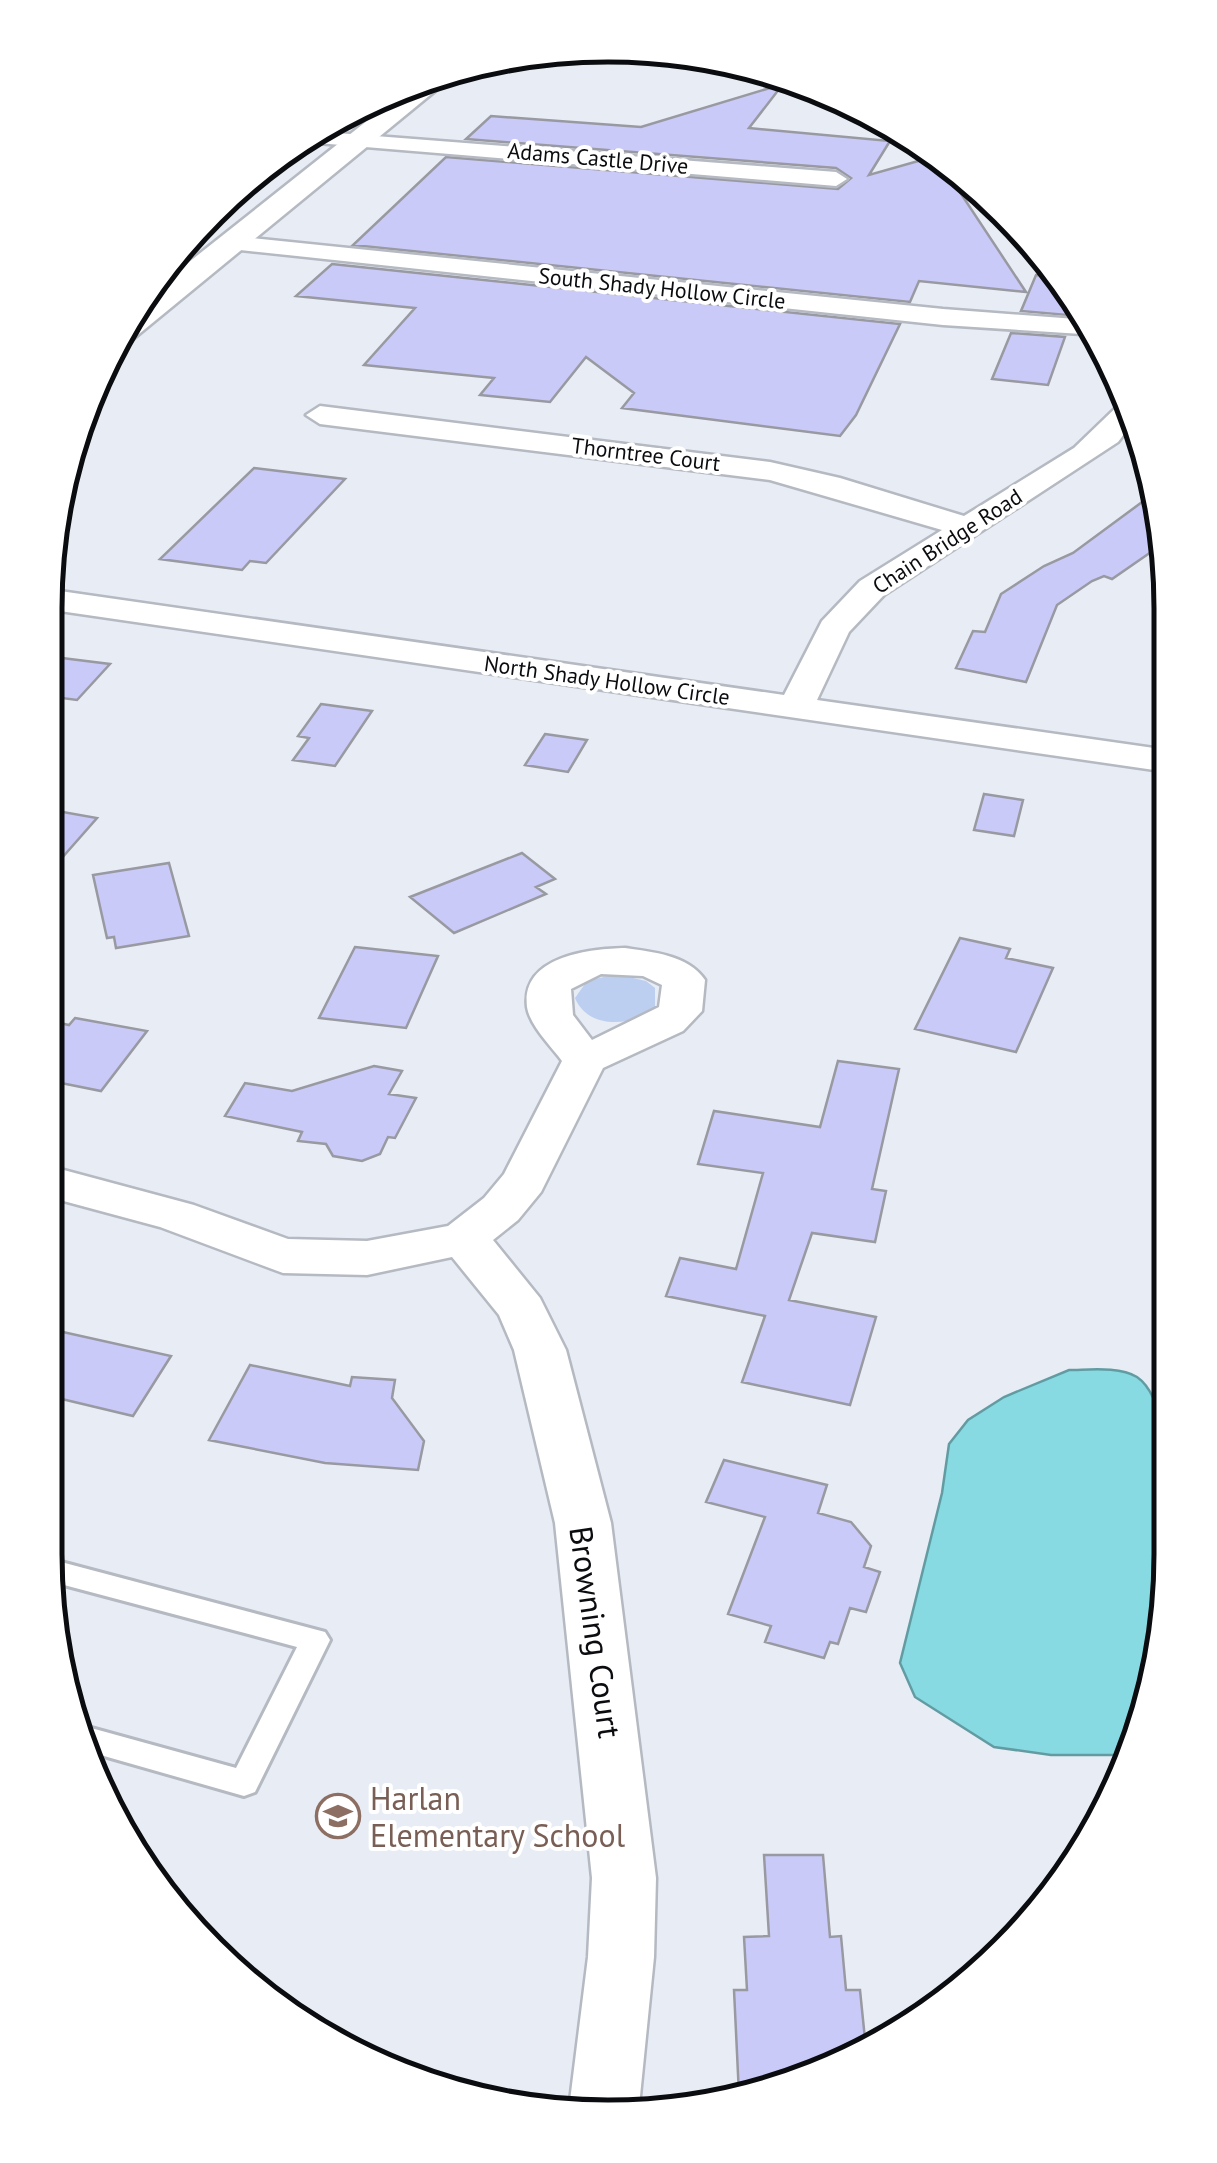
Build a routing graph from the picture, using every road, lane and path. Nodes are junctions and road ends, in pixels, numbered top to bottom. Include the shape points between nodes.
1 (408, 101) edge
2 (331, 139) edge
3 (360, 140) junction
4 (836, 179) dead end
5 (232, 244) junction
6 (155, 305) edge
7 (1075, 327) edge
8 (320, 415) dead end
9 (1120, 418) edge
10 (966, 527) junction
11 (62, 601) edge
12 (796, 708) junction
13 (1154, 759) edge
14 (585, 1060) dead end
15 (62, 1184) edge
16 (463, 1239) junction
17 (63, 1573) edge
18 (95, 1741) edge
19 (605, 2100) edge

1 - 3 street
2 - 3 street, Adams Castle Drive
3 - 4 street, Adams Castle Drive
3 - 5 street
5 - 6 street
5 - 7 street, South Shady Hollow Circle
8 - 10 street, Thorntree Court via 770,471
9 - 10 street, Chain Bridge Road via 1096,445
10 - 12 street, Chain Bridge Road via 892,572 854,605 834,628
11 - 12 street, North Shady Hollow Circle
12 - 13 street, North Shady Hollow Circle
14 - 16 street via 524,1181
15 - 16 street via 177,1216 283,1256 367,1258
16 - 19 street, Browning Court via 522,1310 540,1350 583,1522 624,1878
17 - 18 lane via 315,1640 244,1783

